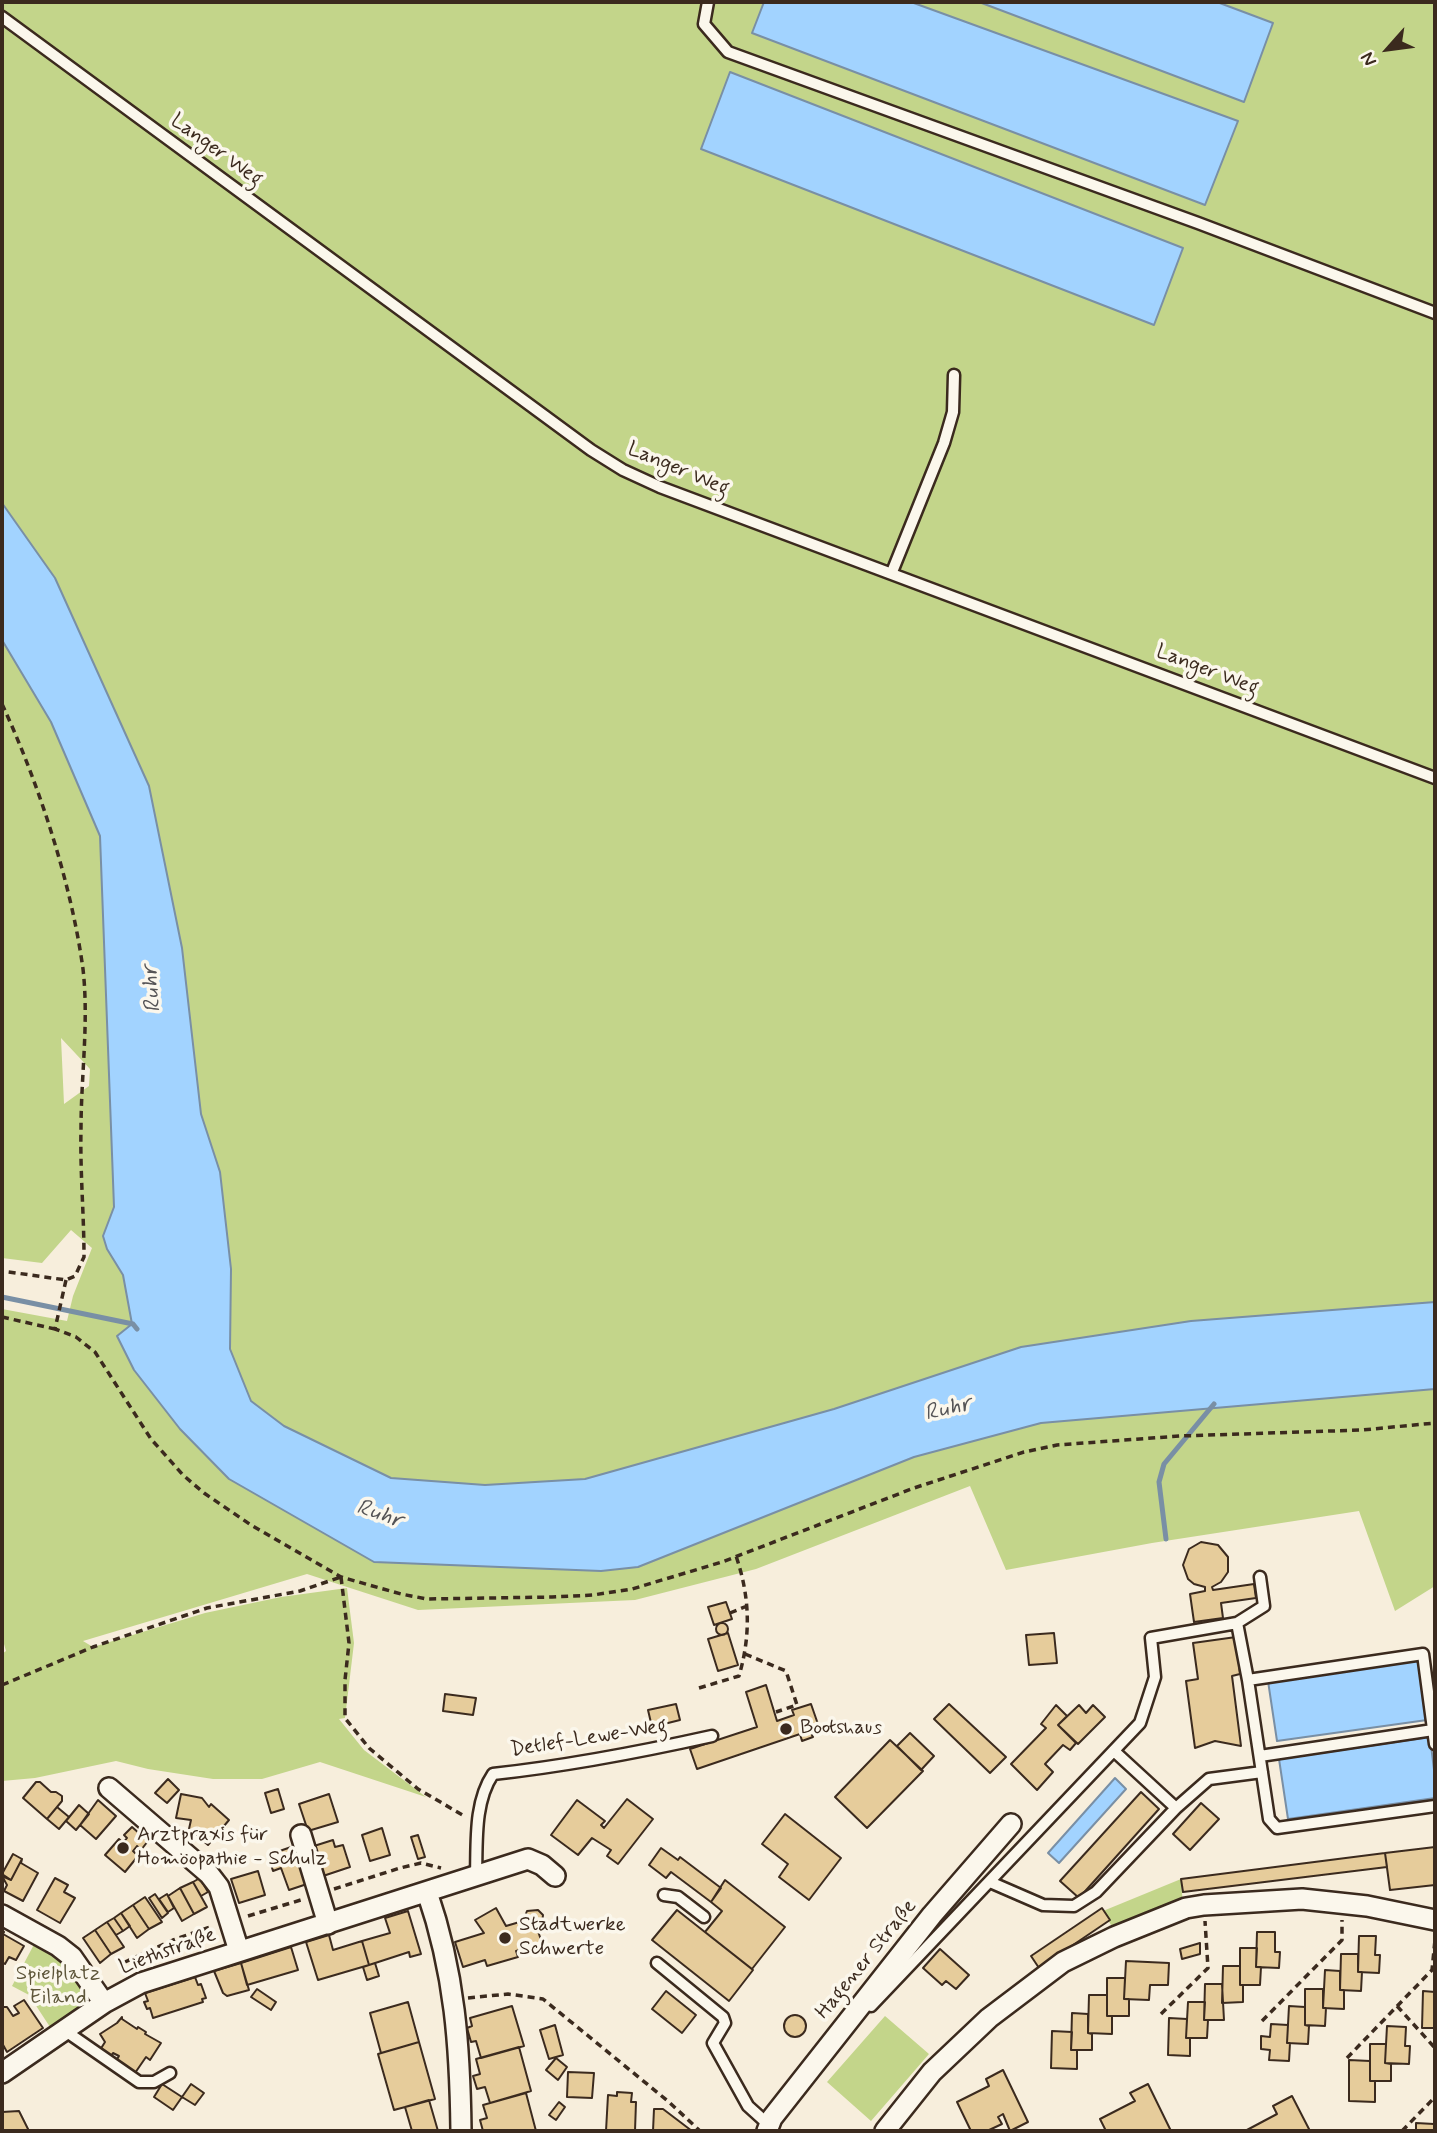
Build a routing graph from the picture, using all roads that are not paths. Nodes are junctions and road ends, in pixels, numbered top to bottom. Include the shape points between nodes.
1 (708, 2) edge
2 (2, 17) edge
3 (1435, 313) edge
4 (954, 375) dead end
5 (892, 572) junction
6 (1435, 778) edge
7 (1260, 1577) dead end
8 (1237, 1623) junction
9 (1248, 1680) junction
10 (1433, 1730) junction
11 (712, 1736) dead end
12 (1435, 1744) edge
13 (1114, 1751) junction
14 (1260, 1756) junction
15 (1262, 1772) junction
16 (109, 1788) dead end
17 (1435, 1806) edge
18 (1176, 1808) junction
19 (1012, 1824) dead end
20 (301, 1835) dead end
21 (476, 1876) junction
22 (555, 1876) dead end
23 (990, 1882) junction
24 (664, 1895) dead end
25 (429, 1898) junction
26 (2, 1915) edge
27 (704, 1917) dead end
28 (1435, 1920) edge
29 (327, 1924) junction
30 (239, 1951) junction
31 (657, 1963) dead end
32 (104, 2004) junction
33 (64, 2029) junction
34 (2, 2073) edge
35 (170, 2073) dead end
36 (797, 2086) junction
37 (768, 2128) edge
38 (461, 2131) edge
39 (885, 2131) edge

1 - 3 lane via 704,24 728,52
2 - 5 lane, Langer Weg via 623,470
4 - 5 lane via 953,412 944,443
5 - 6 lane, Langer Weg
7 - 8 lane via 1264,1606
8 - 9 lane
8 - 13 lane via 1151,1638 1155,1677 1140,1723
9 - 10 lane via 1423,1654
9 - 14 lane
10 - 12 lane
10 - 14 lane
11 - 21 lane, Detlef-Lewe-Weg via 632,1754 493,1774 485,1786 478,1824
13 - 18 lane
13 - 23 lane
14 - 15 lane
15 - 17 lane via 1269,1819 1277,1828
15 - 18 lane via 1209,1779
16 - 30 street via 209,1874 219,1887
18 - 23 lane via 1096,1892 1074,1906 1043,1905
19 - 36 street, Hagener Straße via 932,1915
20 - 29 street
21 - 22 street, Liethstraße via 528,1859
21 - 25 street, Liethstraße
23 - 36 lane
24 - 27 lane via 678,1897
25 - 29 street, Liethstraße
25 - 38 street via 454,2001
26 - 32 street via 72,1957
28 - 39 street via 1302,1899 1186,1908 1063,1962 989,2018 932,2072
29 - 30 street, Liethstraße
30 - 32 street, Liethstraße via 141,1983
31 - 37 lane via 723,2017 725,2023 713,2043 748,2106
32 - 33 street, Liethstraße
33 - 34 street, Liethstraße
33 - 35 lane via 139,2082 154,2082
36 - 37 street, Hagener Straße

